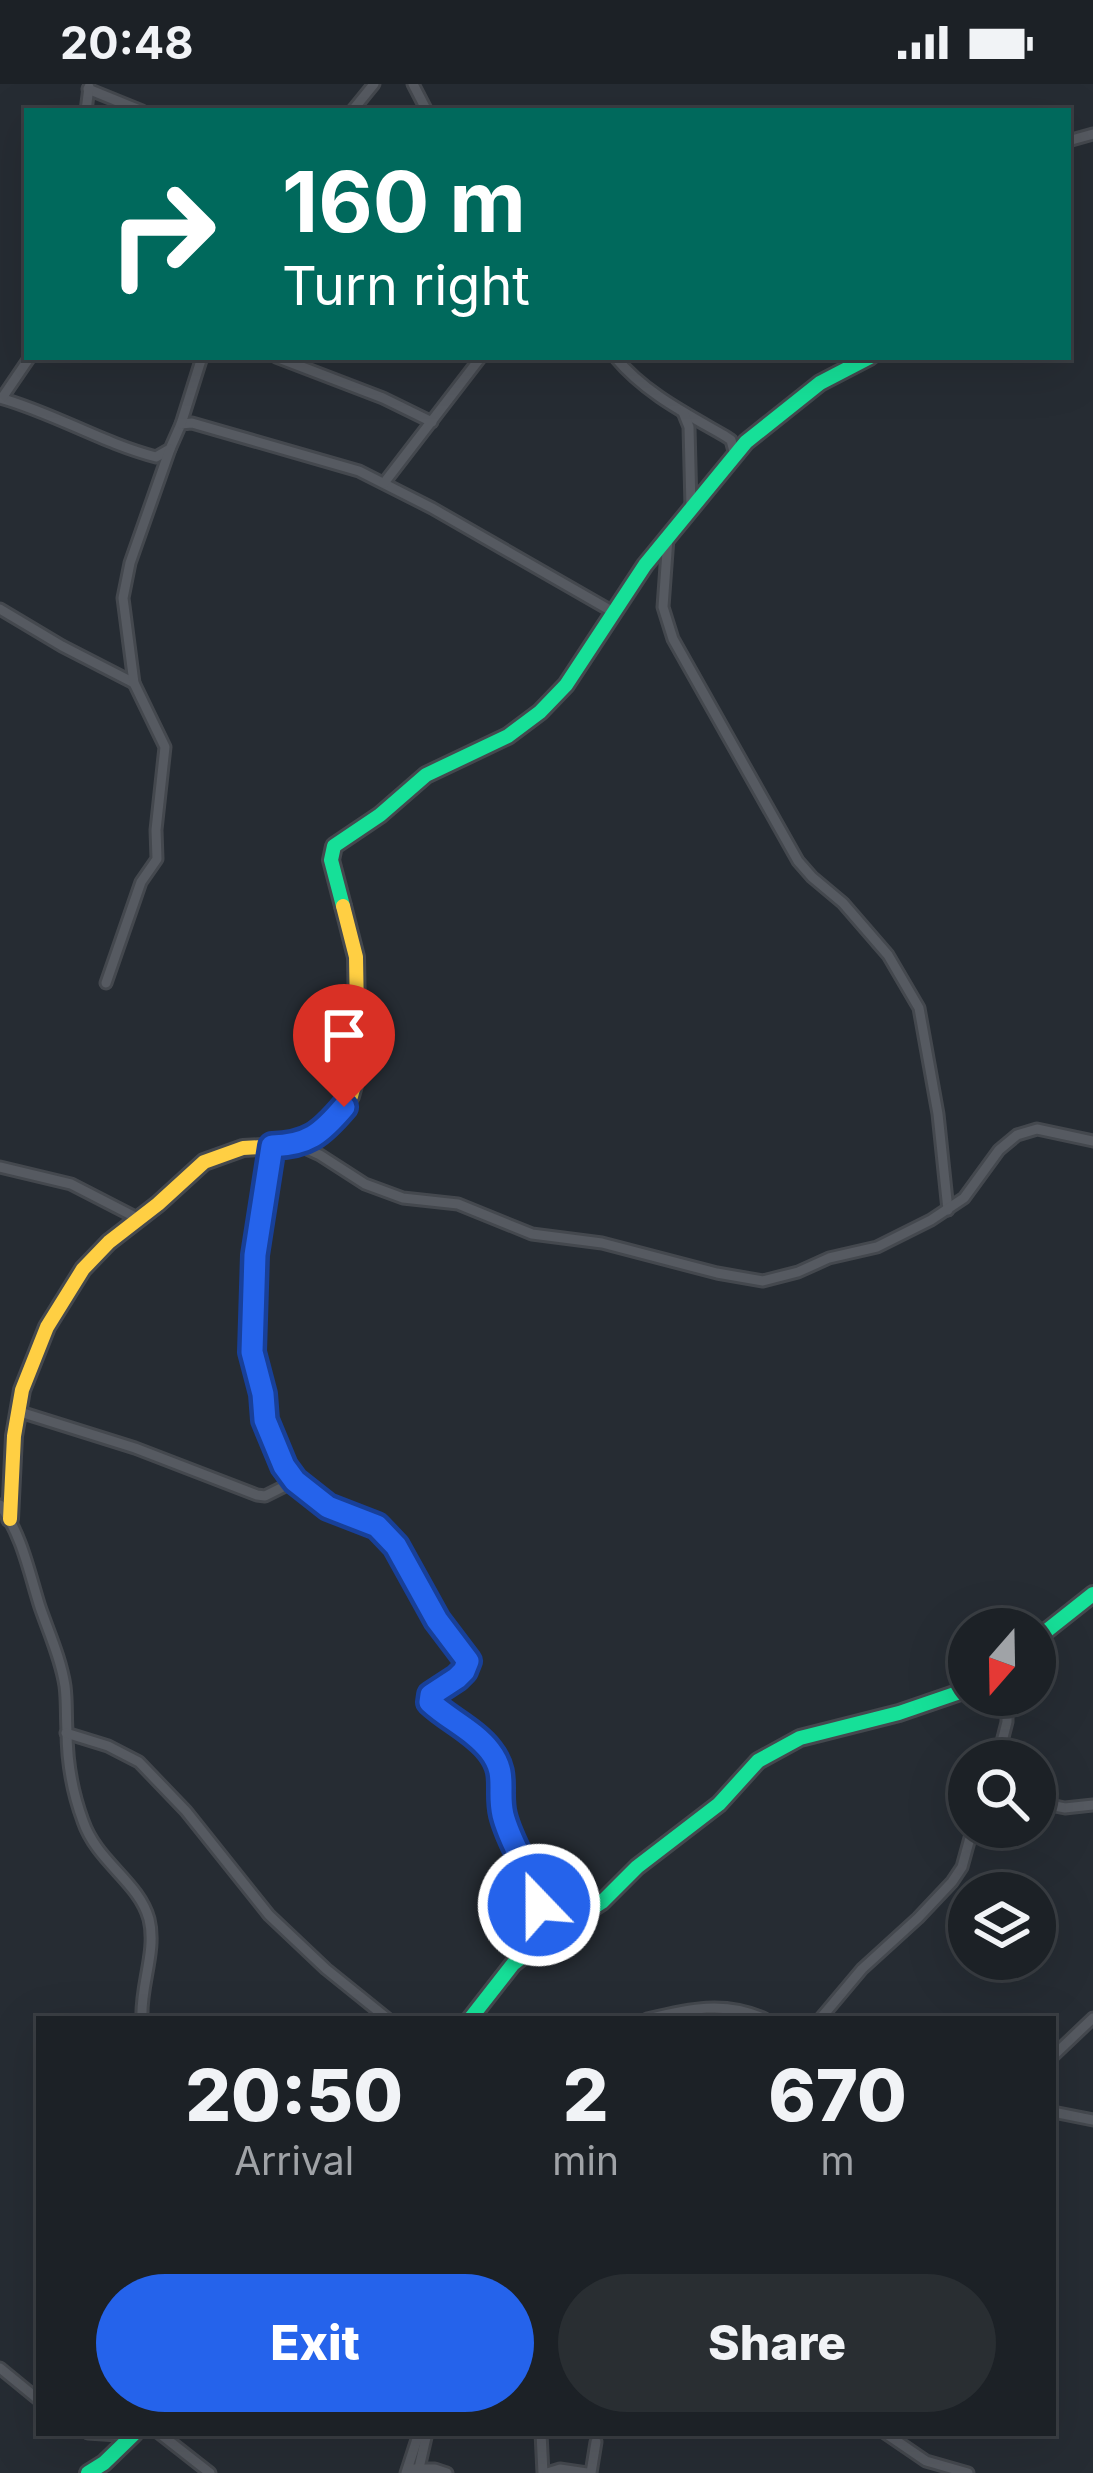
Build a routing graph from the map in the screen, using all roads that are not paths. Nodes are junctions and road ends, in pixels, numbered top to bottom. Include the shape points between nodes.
1 (374, 84) edge
2 (89, 86) edge
3 (136, 108) edge
4 (354, 108) edge
5 (28, 360) edge
6 (201, 360) edge
7 (284, 360) edge
8 (480, 360) edge
9 (618, 360) edge
10 (864, 360) edge
11 (1, 398) edge
12 (683, 412) junction
13 (432, 422) junction
14 (181, 424) junction
15 (737, 446) junction
16 (170, 449) junction
17 (384, 483) junction
18 (691, 510) junction
19 (668, 538) junction
20 (0, 609) edge
21 (615, 613) junction
22 (134, 683) junction
23 (106, 983) dead end
24 (317, 1134) junction
25 (1093, 1141) edge
26 (298, 1145) junction
27 (272, 1146) junction
28 (320, 1155) junction
29 (0, 1167) edge
30 (948, 1210) junction
31 (139, 1219) junction
32 (17, 1411) junction
33 (295, 1481) junction
34 (0, 1505) edge
35 (10, 1519) junction
36 (1093, 1594) edge
37 (1056, 1623) edge
38 (948, 1696) edge
39 (67, 1733) junction
40 (1093, 1805) edge
41 (1056, 1806) edge
42 (967, 1848) edge
43 (545, 1939) junction
44 (142, 2016) edge
45 (384, 2016) edge
46 (472, 2016) edge
47 (662, 2016) edge
48 (758, 2016) edge
49 (822, 2016) edge
50 (1093, 2018) edge
51 (1056, 2053) edge
52 (1056, 2113) edge
53 (1093, 2120) edge
54 (0, 2368) edge
55 (36, 2398) edge
56 (132, 2436) edge
57 (163, 2436) edge
58 (422, 2436) edge
59 (541, 2436) edge
60 (888, 2436) edge
61 (596, 2442) dead end
62 (411, 2470) edge
63 (88, 2473) edge
64 (210, 2473) edge
65 (447, 2473) edge
66 (545, 2473) edge
67 (589, 2473) edge
68 (968, 2473) edge

1 - 4 street
2 - 3 street
5 - 11 street
6 - 14 street
7 - 13 street
8 - 13 street
9 - 12 street
10 - 15 street
11 - 16 street via 148,455
12 - 15 street
12 - 18 street
13 - 17 street
14 - 16 street
14 - 17 street
15 - 18 street
16 - 22 street via 124,584
17 - 21 street
18 - 19 street
19 - 21 street
19 - 30 street via 663,607 673,639 798,861 889,955 919,1008
20 - 22 street
21 - 24 street via 540,712 426,775 334,846 356,957 358,1071 344,1107
22 - 23 street via 165,747 157,860 141,882
24 - 26 street
24 - 28 street
25 - 30 street via 1037,1129 1017,1135
26 - 27 street
26 - 28 street
27 - 31 street via 213,1156
27 - 33 street via 256,1238 252,1352 265,1420
28 - 30 street via 403,1198 458,1204 532,1234 763,1281 877,1246
29 - 31 street via 71,1184
31 - 32 street via 98,1252 64,1297
32 - 33 street via 257,1495
32 - 35 street
33 - 43 street via 328,1507 383,1531 465,1654 464,1671 430,1702 498,1763 501,1808 538,1897
34 - 35 street
35 - 39 street via 60,1665
36 - 37 street
38 - 43 street via 776,1750 602,1902
39 - 44 street via 92,1842 149,1921
39 - 45 street via 140,1762 269,1915
40 - 41 street
42 - 49 street via 952,1882
43 - 46 street via 513,1964
47 - 48 street via 711,2006
50 - 51 street
52 - 53 street
54 - 55 street
56 - 63 street
57 - 64 street
58 - 62 street
59 - 66 street
60 - 68 street via 926,2461
61 - 67 street
62 - 65 street
66 - 67 street

